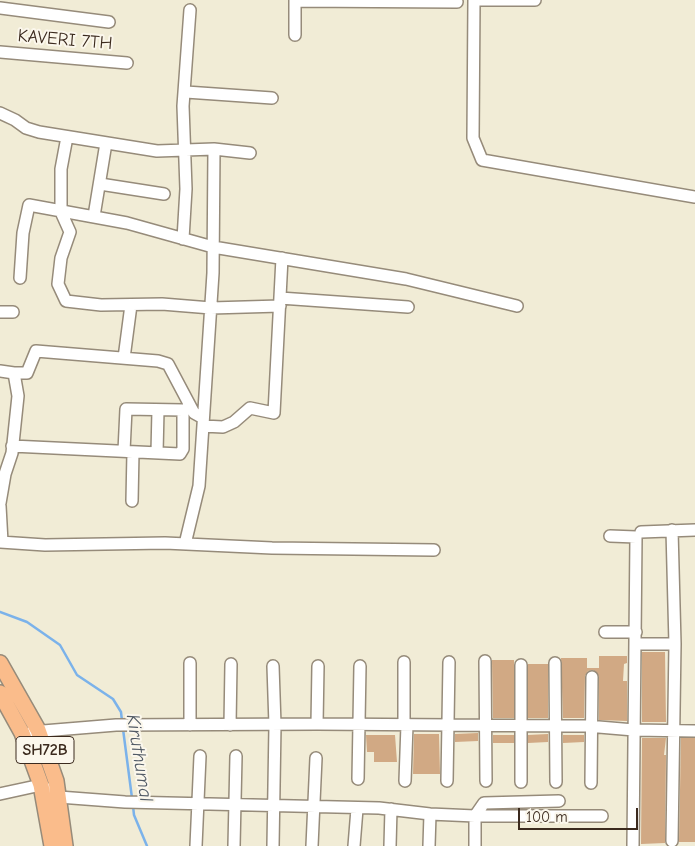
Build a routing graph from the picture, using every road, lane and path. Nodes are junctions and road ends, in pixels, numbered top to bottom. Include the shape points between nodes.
1 (295, 0) edge
2 (535, 0) edge
3 (457, 2) dead end
4 (0, 8) edge
5 (190, 10) dead end
6 (108, 22) dead end
7 (295, 35) dead end
8 (0, 52) edge
9 (127, 63) dead end
10 (186, 92) junction
11 (272, 98) dead end
12 (0, 113) edge
13 (67, 136) junction
14 (106, 143) junction
15 (214, 149) junction
16 (185, 150) junction
17 (250, 153) dead end
18 (100, 184) junction
19 (164, 194) dead end
20 (695, 197) edge
21 (60, 212) junction
22 (94, 216) junction
23 (183, 239) junction
24 (213, 247) junction
25 (282, 258) junction
26 (20, 278) dead end
27 (280, 302) junction
28 (130, 305) junction
29 (517, 306) dead end
30 (408, 307) dead end
31 (211, 308) junction
32 (0, 312) edge
33 (13, 312) dead end
34 (124, 358) junction
35 (0, 371) edge
36 (14, 373) junction
37 (158, 410) junction
38 (203, 422) junction
39 (12, 446) junction
40 (129, 452) junction
41 (157, 453) junction
42 (132, 501) dead end
43 (0, 505) edge
44 (672, 530) junction
45 (695, 530) edge
46 (641, 532) dead end
47 (610, 536) dead end
48 (1, 542) edge
49 (185, 544) junction
50 (434, 550) dead end
51 (605, 632) dead end
52 (636, 638) junction
53 (675, 644) junction
54 (485, 661) dead end
55 (404, 662) dead end
56 (448, 662) dead end
57 (0, 663) edge
58 (190, 663) dead end
59 (555, 663) dead end
60 (231, 664) dead end
61 (521, 665) dead end
62 (273, 666) dead end
63 (318, 666) dead end
64 (360, 666) dead end
65 (592, 678) dead end
66 (0, 694) edge
67 (275, 724) junction
68 (317, 724) junction
69 (361, 724) junction
70 (405, 724) junction
71 (190, 725) junction
72 (230, 725) junction
73 (448, 725) junction
74 (486, 726) junction
75 (522, 726) junction
76 (556, 726) junction
77 (591, 726) junction
78 (38, 730) junction
79 (634, 730) junction
80 (673, 731) junction
81 (695, 731) edge
82 (22, 733) junction
83 (200, 756) dead end
84 (236, 756) dead end
85 (316, 758) dead end
86 (358, 779) dead end
87 (405, 781) dead end
88 (447, 781) dead end
89 (486, 781) dead end
90 (522, 782) dead end
91 (556, 782) dead end
92 (591, 783) dead end
93 (41, 785) junction
94 (0, 794) edge
95 (59, 797) junction
96 (559, 801) dead end
97 (197, 802) junction
98 (236, 804) junction
99 (274, 804) junction
100 (313, 808) junction
101 (357, 809) junction
102 (391, 809) junction
103 (430, 814) junction
104 (475, 816) junction
105 (602, 816) dead end
106 (672, 841) dead end
107 (633, 845) edge
108 (52, 846) edge
109 (65, 846) edge
110 (196, 846) edge
111 (234, 846) edge
112 (273, 846) edge
113 (312, 846) edge
114 (354, 846) edge
115 (390, 846) edge
116 (429, 846) edge
117 (475, 846) edge

1 - 3 street
1 - 7 street
2 - 20 street via 474,0 473,138 482,160
4 - 6 street
5 - 10 street
8 - 9 street, KAVERI 7TH
10 - 11 street
10 - 16 street via 183,106
12 - 13 street via 26,128
13 - 14 street
13 - 21 street via 61,169
14 - 16 street via 157,151
14 - 18 street
15 - 16 street
15 - 17 street
15 - 24 street
16 - 23 street
18 - 19 street
18 - 22 street
21 - 22 street
21 - 26 street via 29,205 23,233
21 - 28 street via 70,232 61,258 58,284 66,301
22 - 23 street
23 - 24 street
24 - 25 street
24 - 31 street
25 - 27 street
25 - 29 street via 406,279
27 - 30 street
27 - 31 street
27 - 38 street via 274,413 250,408 234,422 222,427
28 - 31 street
28 - 34 street
31 - 38 street
32 - 33 street
34 - 36 street via 36,351 27,373
34 - 38 street via 168,364 194,413
35 - 36 street
36 - 39 street via 18,396
37 - 40 street via 126,409
37 - 41 street
37 - 41 street via 183,410 183,449 180,454
38 - 49 street via 199,486
39 - 40 street
39 - 43 street
40 - 41 street
40 - 42 street
43 - 48 street
44 - 45 street
44 - 46 street
44 - 53 street
47 - 52 street via 636,536
48 - 49 street via 45,545
49 - 50 street
51 - 52 street
52 - 53 street
52 - 79 street
53 - 80 street
54 - 74 street
55 - 70 street
56 - 73 street
57 - 78 main road, SH72B
58 - 71 street
59 - 76 street
60 - 72 street
61 - 75 street
62 - 67 street
63 - 68 street
64 - 69 street
65 - 77 street
66 - 82 main road, SH72B
67 - 68 street
67 - 72 street
67 - 99 street
68 - 69 street
69 - 70 street
69 - 86 street
70 - 73 street
70 - 87 street
71 - 72 street
71 - 78 street
73 - 74 street
73 - 88 street
74 - 75 street
74 - 89 street
75 - 76 street
75 - 90 street
76 - 77 street
76 - 91 street
77 - 79 street
77 - 92 street
78 - 82 street
78 - 95 main road, SH72B
79 - 80 street
79 - 107 street
80 - 81 street
80 - 106 street
82 - 93 main road, SH72B
83 - 97 street
84 - 98 street
85 - 100 street
93 - 94 street
93 - 95 street
93 - 108 main road, SH72B
95 - 97 street via 125,802
95 - 109 main road, SH72B
96 - 104 street via 484,803
97 - 98 street
97 - 110 street
98 - 99 street
98 - 111 street
99 - 100 street
99 - 112 street
100 - 101 street
100 - 113 street
101 - 102 street
101 - 114 street
102 - 103 street
102 - 115 street
103 - 104 street
103 - 116 street
104 - 105 street
104 - 117 street

